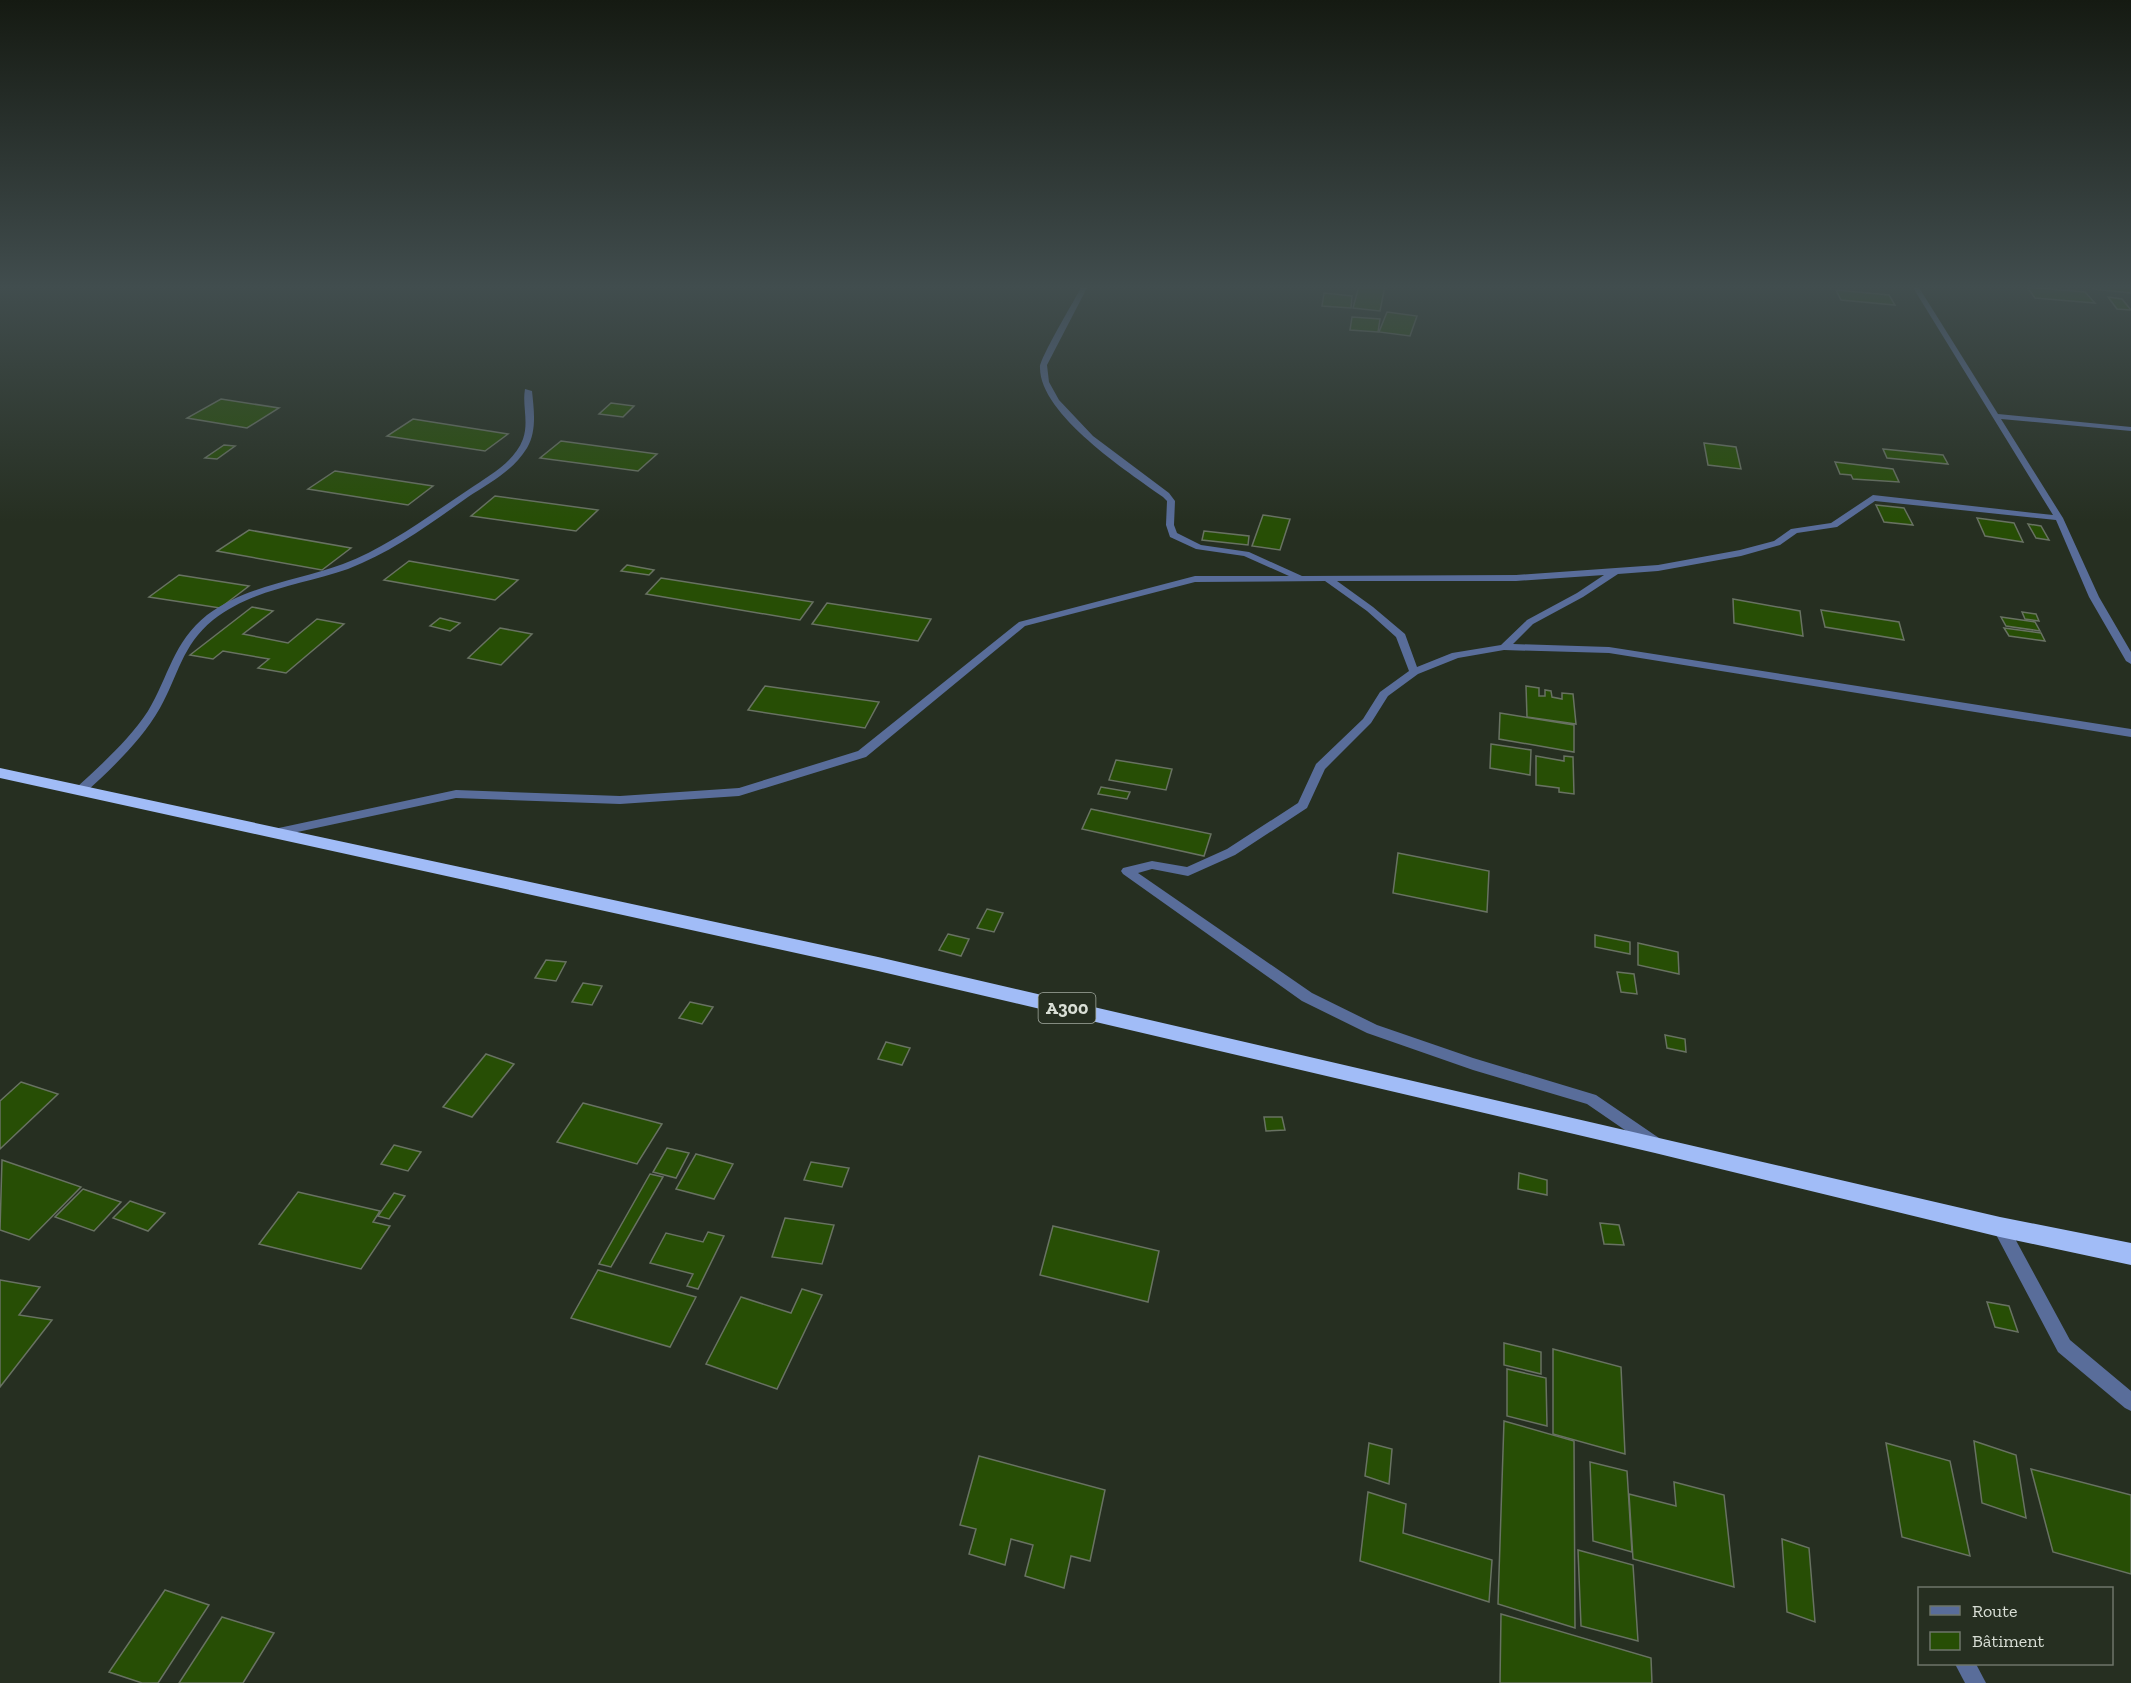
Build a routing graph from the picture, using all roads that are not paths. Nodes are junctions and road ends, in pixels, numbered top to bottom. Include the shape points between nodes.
1 (1043, 365) edge
2 (1963, 365) edge
3 (528, 391) dead end
4 (1995, 416) junction
5 (2131, 429) edge
6 (2059, 518) junction
7 (1616, 571) junction
8 (1302, 578) junction
9 (1328, 579) junction
10 (1504, 647) junction
11 (2131, 662) edge
12 (1414, 672) junction
13 (2131, 733) edge
14 (0, 773) edge
15 (81, 790) junction
16 (273, 833) junction
17 (1655, 1144) junction
18 (2000, 1227) junction
19 (2131, 1254) edge
20 (2131, 1402) edge
21 (1966, 1665) edge
22 (1976, 1683) edge

1 - 8 street via 1041,374 1064,411 1109,455 1171,501 1173,535 1199,546 1246,554
2 - 4 street
3 - 15 street via 530,437 498,474 365,559 260,592 213,615 183,644 156,707 137,734
4 - 5 street
4 - 6 street
6 - 7 street via 1873,498 1834,525 1794,531 1777,543 1668,566
6 - 11 street via 2094,597
7 - 9 street via 1516,578
7 - 10 street via 1580,596 1530,622
8 - 9 street
8 - 16 street via 1195,579 1022,624 862,754 739,792 620,800 456,794
9 - 12 street via 1401,636
10 - 12 street via 1456,655
10 - 13 street via 1609,650
12 - 17 street via 1384,694 1367,721 1320,767 1303,805 1231,852 1188,872 1152,865 1127,871 1307,997 1372,1029 1591,1099
14 - 15 highway, A300
15 - 16 highway, A300
16 - 17 highway, A300 via 890,967
17 - 18 highway, A300
18 - 19 highway, A300
18 - 20 street via 2064,1346
21 - 22 street

